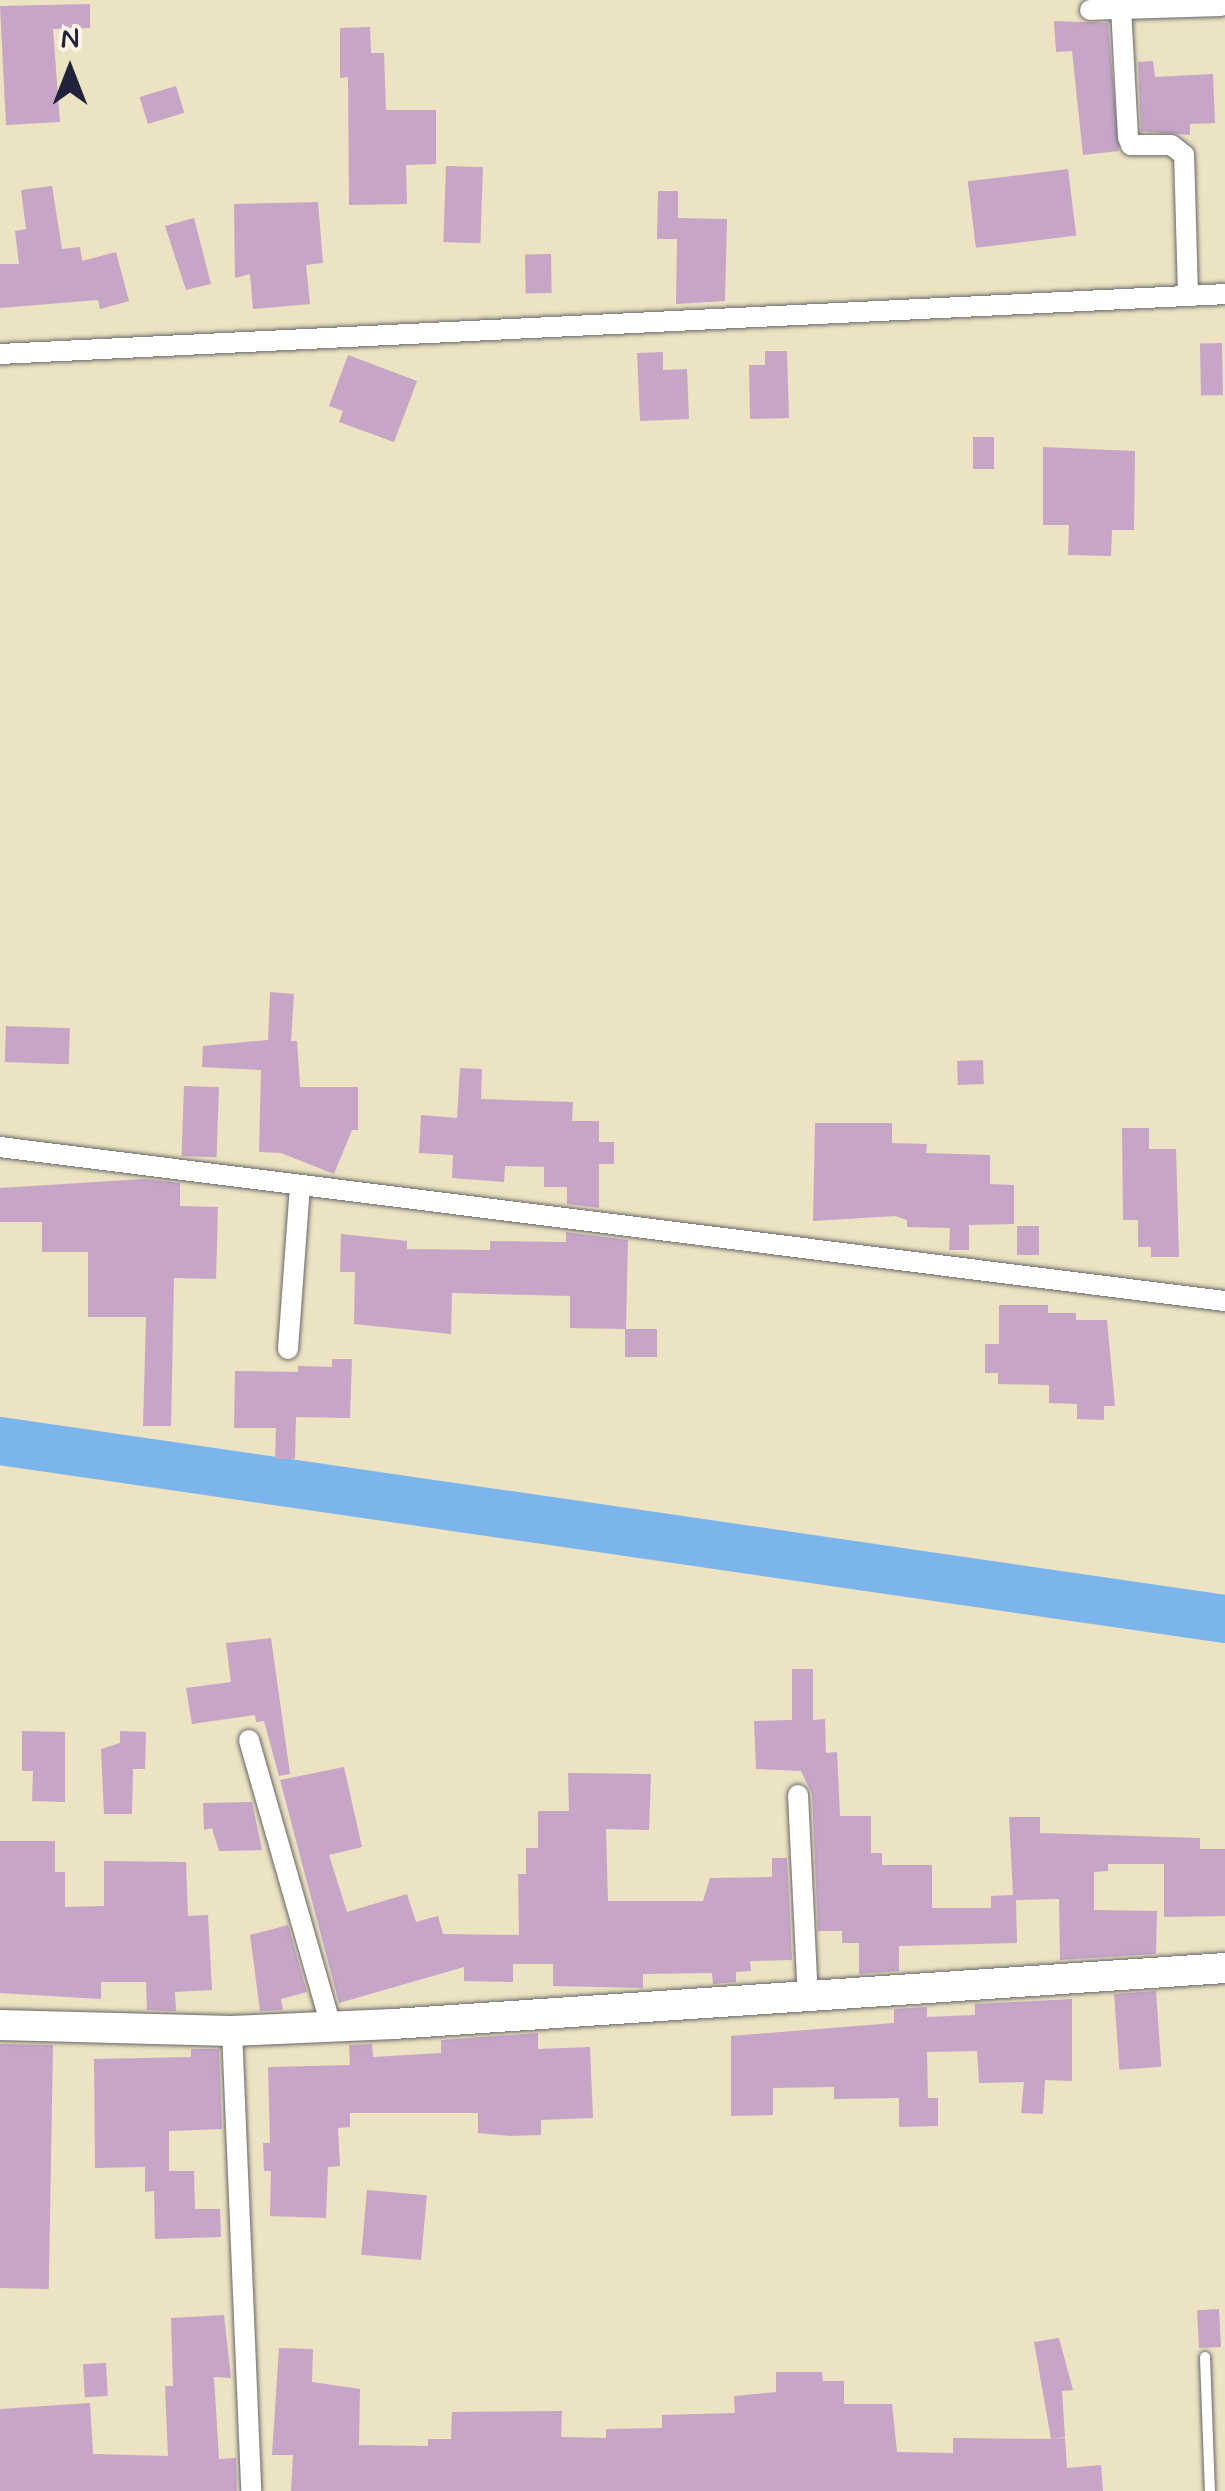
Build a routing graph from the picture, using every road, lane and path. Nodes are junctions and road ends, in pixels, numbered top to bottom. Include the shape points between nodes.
1 (1184, 4) edge
2 (1221, 6) dead end
3 (1121, 9) junction
4 (1090, 10) dead end
5 (1188, 294) junction
6 (1225, 294) edge
7 (0, 354) edge
8 (0, 1147) edge
9 (300, 1185) junction
10 (1225, 1300) edge
11 (288, 1349) dead end
12 (249, 1740) dead end
13 (798, 1795) dead end
14 (1225, 1968) edge
15 (808, 1996) junction
16 (330, 2023) junction
17 (0, 2025) edge
18 (232, 2031) junction
19 (1205, 2356) dead end
20 (250, 2491) edge
21 (1210, 2491) edge

1 - 2 street
1 - 3 street
3 - 4 street
3 - 5 street via 1131,144 1171,146 1184,155
5 - 6 street
5 - 7 street
8 - 9 street
9 - 10 street
9 - 11 street
12 - 16 street
13 - 15 street
14 - 15 street
15 - 16 street
16 - 18 street
17 - 18 street
18 - 20 street
19 - 21 lane

